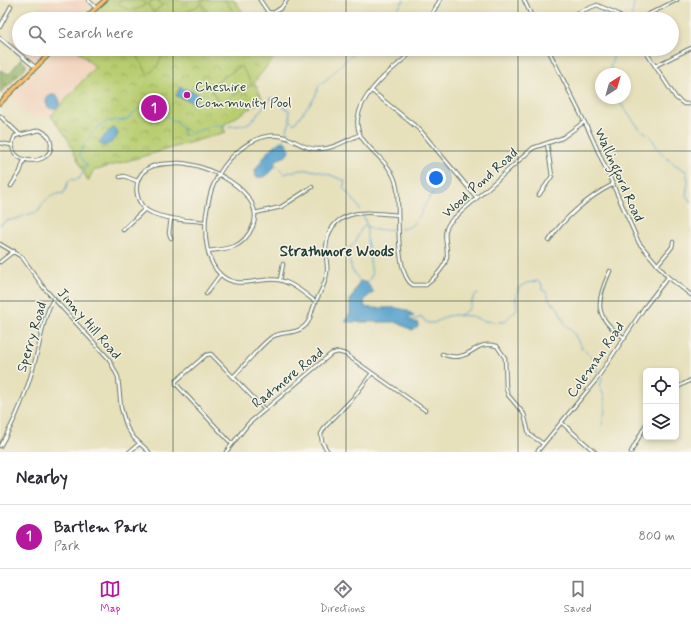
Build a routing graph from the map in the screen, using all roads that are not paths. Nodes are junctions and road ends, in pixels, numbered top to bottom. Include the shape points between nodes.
1 (88, 0) edge
2 (105, 0) edge
3 (260, 0) edge
4 (287, 0) edge
5 (440, 0) edge
6 (524, 0) edge
7 (597, 0) edge
8 (677, 0) edge
9 (597, 5) junction
10 (11, 6) dead end
11 (96, 8) junction
12 (92, 12) edge
13 (268, 12) edge
14 (275, 12) edge
15 (433, 12) edge
16 (530, 12) edge
17 (579, 12) edge
18 (614, 12) edge
19 (653, 12) edge
20 (0, 27) edge
21 (0, 38) edge
22 (12, 48) edge
23 (691, 48) edge
24 (679, 54) edge
25 (22, 56) edge
26 (47, 56) edge
27 (409, 56) edge
28 (551, 56) edge
29 (649, 56) edge
30 (675, 56) edge
31 (655, 66) junction
32 (35, 67) junction
33 (372, 91) junction
34 (0, 103) edge
35 (691, 104) edge
36 (0, 116) edge
37 (584, 122) junction
38 (18, 134) junction
39 (359, 135) junction
40 (0, 143) edge
41 (547, 143) junction
42 (11, 145) junction
43 (24, 160) junction
44 (219, 174) junction
45 (120, 177) dead end
46 (137, 181) junction
47 (612, 185) junction
48 (11, 186) dead end
49 (312, 188) dead end
50 (539, 195) dead end
51 (477, 198) junction
52 (145, 209) junction
53 (255, 213) junction
54 (397, 215) junction
55 (171, 218) junction
56 (205, 222) junction
57 (123, 230) dead end
58 (171, 238) dead end
59 (549, 241) dead end
60 (673, 242) dead end
61 (0, 244) edge
62 (14, 251) junction
63 (208, 251) junction
64 (0, 262) edge
65 (283, 264) dead end
66 (657, 266) junction
67 (610, 271) dead end
68 (220, 275) junction
69 (668, 277) junction
70 (280, 280) junction
71 (206, 294) dead end
72 (691, 295) edge
73 (54, 298) junction
74 (316, 302) junction
75 (625, 338) junction
76 (442, 354) dead end
77 (372, 373) junction
78 (234, 376) junction
79 (691, 380) edge
80 (679, 386) edge
81 (265, 410) junction
82 (425, 410) dead end
83 (562, 423) junction
84 (643, 430) edge
85 (231, 443) junction
86 (542, 443) junction
87 (139, 444) junction
88 (0, 446) edge
89 (129, 452) edge
90 (149, 452) edge
91 (226, 452) edge
92 (328, 452) edge
93 (537, 452) edge
94 (595, 452) edge
95 (631, 452) edge

1 - 11 street
2 - 11 highway
3 - 13 street
4 - 14 street
5 - 15 street
6 - 16 street
7 - 9 street
8 - 19 street
9 - 17 street
9 - 18 street
10 - 20 street
11 - 12 highway
21 - 22 street
23 - 24 street
25 - 32 street
26 - 32 highway
27 - 33 street via 395,66
28 - 37 street, Wallingford Road
29 - 31 street
30 - 31 street
31 - 35 street via 676,98 684,104
32 - 34 highway
33 - 39 street via 362,105 358,118
33 - 51 street via 420,130
36 - 38 street
37 - 41 street, Wood Pond Road via 562,138
37 - 47 street, Wallingford Road
38 - 42 street
38 - 43 street via 40,130 46,133 52,145 49,153 40,160
39 - 44 street via 320,149 305,147 280,136 263,138 238,152
39 - 54 street, Wood Pond Road via 395,177 398,190
40 - 42 street
41 - 50 street via 552,176
41 - 51 street, Wood Pond Road via 534,148
42 - 43 street via 12,154
43 - 48 street
44 - 46 street via 193,164 164,164 147,169
44 - 53 street via 247,196
44 - 56 street via 209,198
45 - 46 street
46 - 52 street via 137,197
47 - 59 street via 580,207
47 - 66 street, Wallingford Road via 636,238
49 - 53 street via 281,207
51 - 54 street, Wood Pond Road via 447,226 444,238 446,259 431,282 424,286 416,286 407,280 399,244
52 - 55 street
52 - 57 street
53 - 63 street via 254,223 243,241 234,246
54 - 74 street via 354,213 338,222 328,237 328,270
55 - 56 street
55 - 58 street
56 - 63 street
60 - 66 street
61 - 62 street, Jinny Hill Road
62 - 64 street
62 - 73 street, Jinny Hill Road via 22,257 40,284
63 - 68 street
65 - 70 street
66 - 69 street, Wallingford Road
67 - 75 street via 602,290 600,311 606,323
68 - 70 street via 237,283 265,278
68 - 71 street
69 - 72 street, Wallingford Road
69 - 75 street, Coleman Road
70 - 74 street
73 - 87 street, Jinny Hill Road via 112,363 118,377 124,421
73 - 88 street, Sperry Road via 47,313 37,356 22,401 14,422
74 - 78 street via 303,328 271,338
75 - 83 street, Coleman Road
76 - 86 street via 462,356 482,344 497,346 505,358 508,395 524,414 529,434
77 - 81 street, Radmere Road via 345,354 331,354
77 - 82 street, Radmere Road
77 - 92 street via 321,434
78 - 81 street
78 - 85 street via 211,354 206,355 175,383
79 - 80 street
81 - 85 street, Radmere Road
83 - 86 street, Coleman Road
83 - 94 street
84 - 95 street
85 - 91 street, Radmere Road
86 - 93 street, Coleman Road
87 - 89 street
87 - 90 street, Jinny Hill Road

